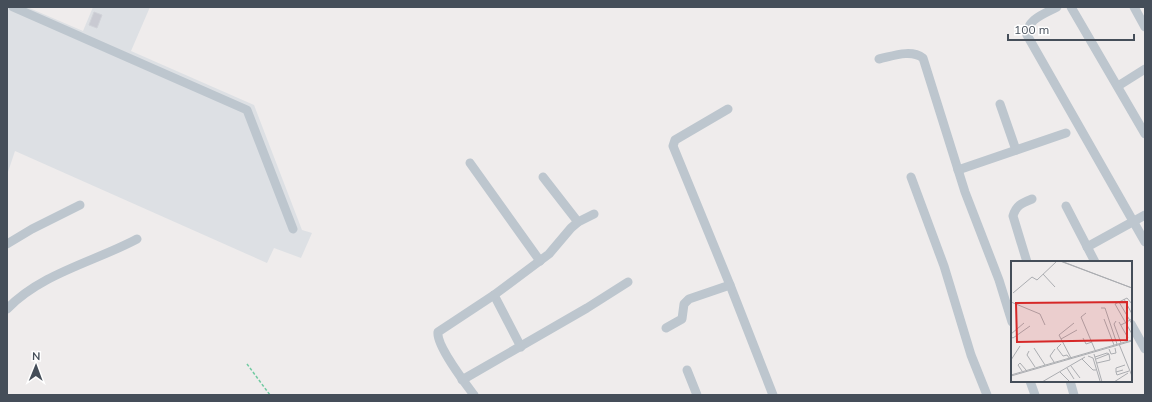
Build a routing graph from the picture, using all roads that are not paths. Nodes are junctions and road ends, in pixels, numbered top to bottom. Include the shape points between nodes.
1 (13, 7) edge
2 (1057, 7) edge
3 (1071, 7) edge
4 (1134, 7) edge
5 (1145, 27) edge
6 (879, 60) dead end
7 (1145, 69) edge
8 (1118, 86) junction
9 (1000, 104) dead end
10 (728, 109) dead end
11 (1066, 133) dead end
12 (1145, 134) edge
13 (1016, 150) junction
14 (470, 163) dead end
15 (958, 170) junction
16 (543, 177) dead end
17 (911, 177) dead end
18 (1032, 199) dead end
19 (80, 205) dead end
20 (1066, 206) dead end
21 (594, 214) dead end
22 (1145, 215) edge
23 (578, 222) junction
24 (1133, 222) junction
25 (293, 229) dead end
26 (137, 239) dead end
27 (8, 241) edge
28 (1145, 242) edge
29 (1087, 247) junction
30 (540, 261) junction
31 (1027, 261) edge
32 (1094, 261) edge
33 (628, 282) dead end
34 (730, 285) junction
35 (494, 295) junction
36 (7, 309) edge
37 (1011, 319) edge
38 (1132, 326) edge
39 (666, 328) dead end
40 (521, 347) junction
41 (1145, 349) edge
42 (687, 370) dead end
43 (462, 380) junction
44 (1030, 382) edge
45 (1070, 382) edge
46 (474, 395) edge
47 (697, 395) edge
48 (773, 395) edge
49 (988, 395) edge
50 (1035, 395) edge
51 (1074, 395) edge

1 - 25 street via 247,110
2 - 24 street via 1031,22 1027,28 1027,35
3 - 8 street
4 - 5 street
6 - 15 street via 911,53 923,58
7 - 8 street
8 - 12 street
9 - 13 street
10 - 34 street via 677,139 673,144
11 - 13 street
13 - 15 street
14 - 30 street
15 - 37 street
16 - 23 street
17 - 49 street via 944,266 971,355
18 - 31 street via 1019,204 1013,216
19 - 27 street
20 - 29 street
21 - 23 street
22 - 24 street
23 - 30 street
24 - 28 street
24 - 29 street
26 - 36 street via 54,276 22,295
29 - 32 street
30 - 35 street
33 - 40 street
34 - 39 street via 689,299 684,304 682,319
34 - 48 street
35 - 40 street
35 - 43 street via 438,332 438,338
38 - 41 street
40 - 43 street
42 - 47 street
43 - 46 street
44 - 50 street
45 - 51 street

